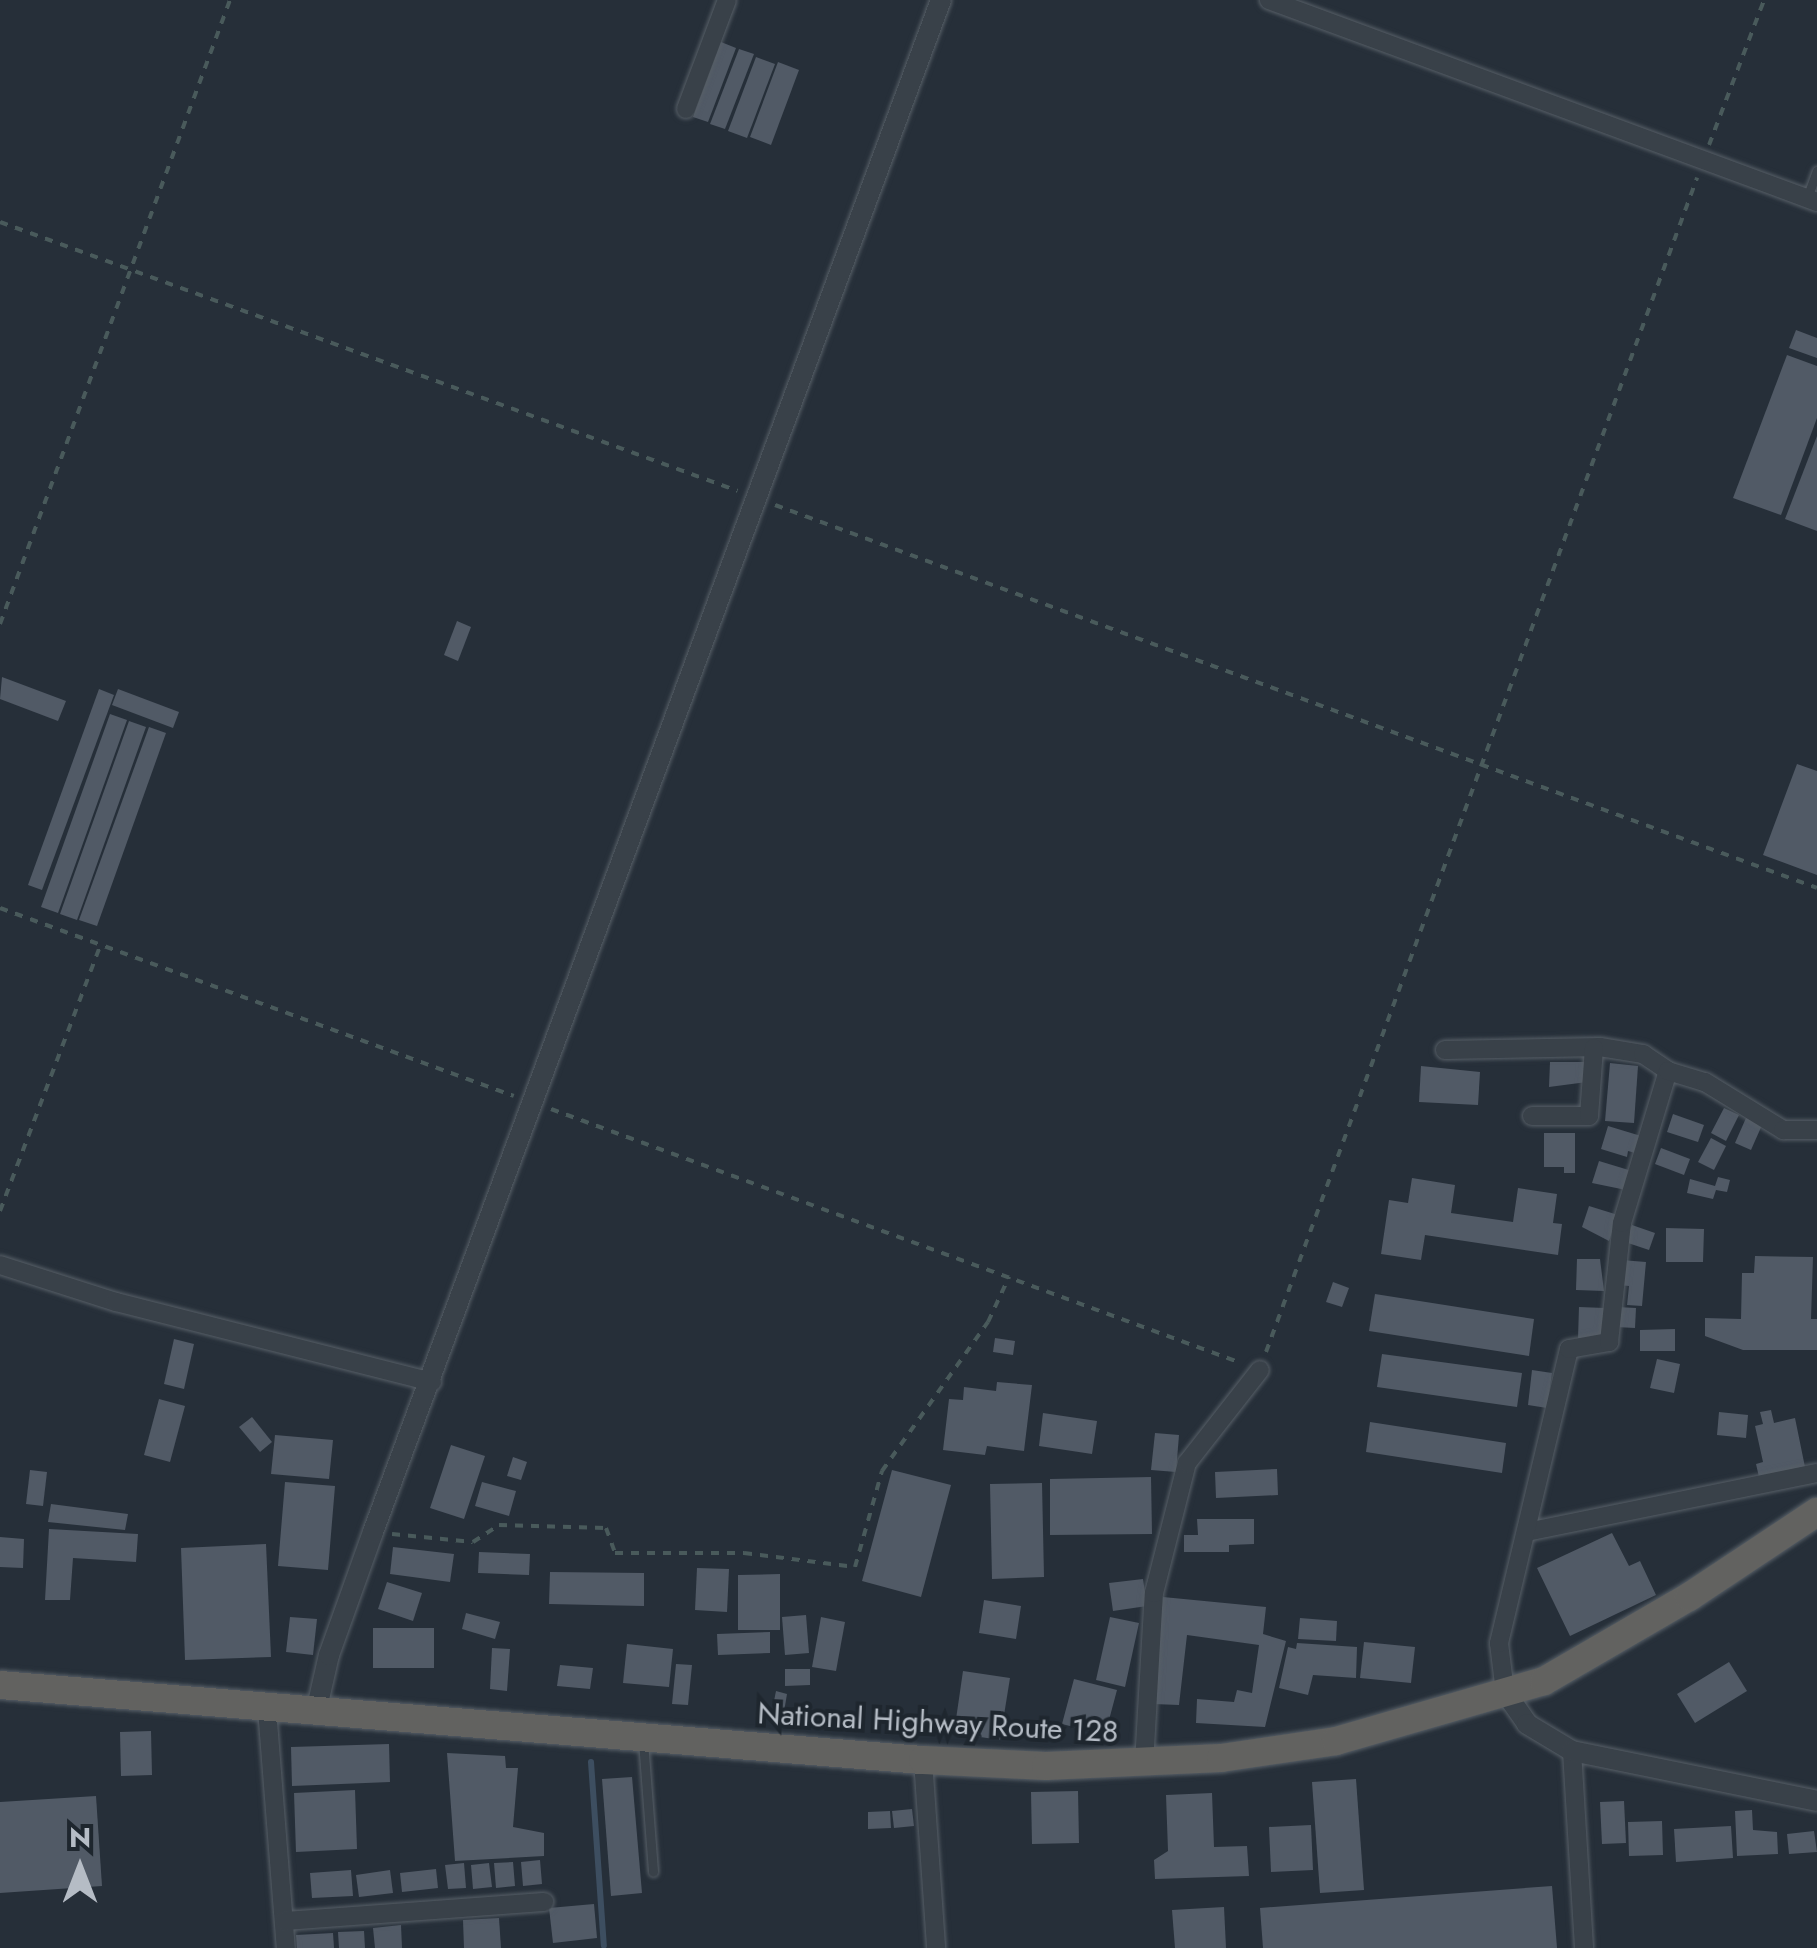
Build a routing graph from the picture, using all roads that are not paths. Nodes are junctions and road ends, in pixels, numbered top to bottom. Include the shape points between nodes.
1 (727, 0) edge
2 (941, 0) edge
3 (1269, 0) edge
4 (686, 110) dead end
5 (1817, 171) edge
6 (1812, 200) edge
7 (1594, 1048) junction
8 (1445, 1050) dead end
9 (1668, 1070) junction
10 (1532, 1116) dead end
11 (1817, 1130) edge
12 (0, 1264) edge
13 (1260, 1370) road end
14 (432, 1382) junction
15 (1817, 1473) edge
16 (1817, 1512) edge
17 (1526, 1532) junction
18 (0, 1685) edge
19 (1505, 1692) junction
20 (267, 1709) junction
21 (316, 1712) junction
22 (643, 1738) junction
23 (1572, 1751) junction
24 (923, 1760) junction
25 (1144, 1764) junction
26 (1817, 1801) edge
27 (653, 1872) dead end
28 (544, 1902) dead end
29 (284, 1922) junction
30 (286, 1948) edge
31 (936, 1948) edge
32 (1584, 1948) edge

1 - 4 street
2 - 14 street
3 - 6 street
5 - 6 lane
7 - 8 street
7 - 9 street via 1643,1054
7 - 10 street via 1589,1116
9 - 11 street via 1705,1082 1782,1130
9 - 17 street via 1622,1223 1609,1342 1570,1349
12 - 14 street via 116,1302
13 - 25 street via 1187,1463 1154,1593
14 - 21 street via 329,1656
15 - 17 street
16 - 19 highway, National Highway Route 128 via 1594,1653
17 - 19 street via 1500,1643
18 - 20 highway, National Highway Route 128
19 - 23 street via 1527,1724
19 - 25 highway, National Highway Route 128 via 1336,1741
20 - 21 highway, National Highway Route 128
20 - 29 street
21 - 22 highway, National Highway Route 128
22 - 24 highway, National Highway Route 128
22 - 27 lane
23 - 26 street
23 - 32 street
24 - 25 highway, National Highway Route 128
24 - 31 street
28 - 29 street
29 - 30 street

